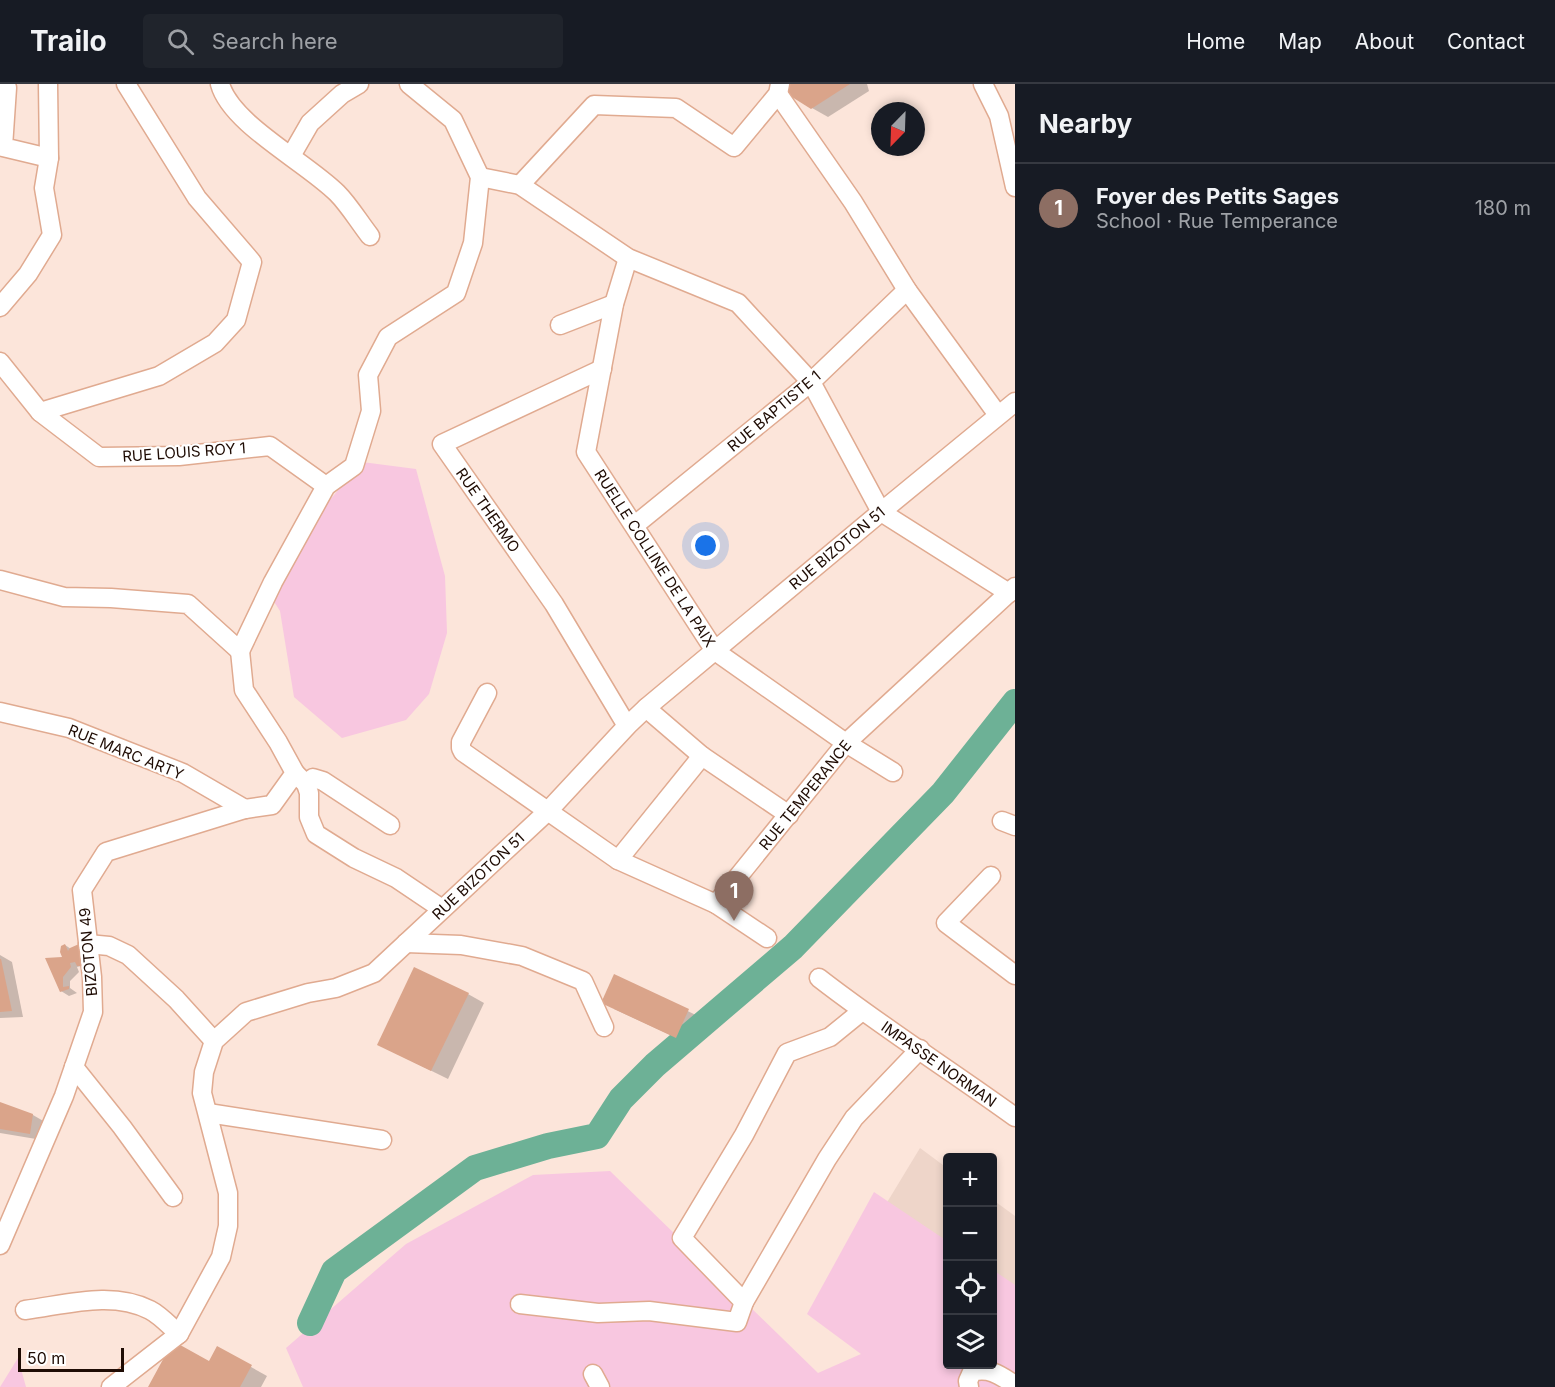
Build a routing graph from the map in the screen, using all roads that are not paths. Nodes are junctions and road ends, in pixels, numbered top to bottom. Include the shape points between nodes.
1 (0, 84) edge
2 (48, 84) edge
3 (126, 84) edge
4 (220, 84) edge
5 (359, 84) edge
6 (409, 84) edge
7 (983, 84) edge
8 (779, 89) edge
9 (291, 156) junction
10 (49, 158) junction
11 (480, 177) junction
12 (520, 185) junction
13 (1015, 187) edge
14 (370, 237) dead end
15 (628, 258) junction
16 (907, 290) junction
17 (614, 304) junction
18 (0, 307) edge
19 (560, 325) dead end
20 (0, 362) edge
21 (602, 369) junction
22 (811, 382) junction
23 (1015, 402) edge
24 (40, 412) junction
25 (998, 415) junction
26 (326, 486) junction
27 (880, 512) junction
28 (635, 525) junction
29 (0, 580) edge
30 (1012, 590) edge
31 (240, 651) junction
32 (715, 651) junction
33 (488, 693) dead end
34 (646, 708) junction
35 (0, 712) edge
36 (627, 726) junction
37 (846, 743) junction
38 (702, 756) junction
39 (893, 772) dead end
40 (300, 778) junction
41 (244, 809) junction
42 (548, 811) junction
43 (789, 815) junction
44 (390, 825) dead end
45 (618, 860) junction
46 (991, 876) dead end
47 (716, 903) junction
48 (442, 909) junction
49 (767, 938) dead end
50 (406, 943) junction
51 (88, 944) junction
52 (1015, 975) edge
53 (819, 978) dead end
54 (862, 1011) junction
55 (604, 1028) dead end
56 (214, 1041) junction
57 (920, 1049) junction
58 (74, 1067) junction
59 (208, 1113) junction
60 (1015, 1117) edge
61 (382, 1140) dead end
62 (173, 1197) dead end
63 (0, 1245) edge
64 (744, 1302) junction
65 (520, 1304) dead end
66 (25, 1310) dead end
67 (179, 1334) junction
68 (1015, 1385) edge
69 (111, 1387) edge
70 (969, 1387) edge

1 - 10 street via 7,88 3,147
2 - 10 street
3 - 24 street via 197,198 252,262 236,320 215,343 159,376
4 - 9 street via 242,118
5 - 9 street via 310,123
6 - 11 street via 453,120
7 - 13 street via 999,116
8 - 12 street via 734,147 676,108 594,105
8 - 16 street
9 - 14 street via 337,193
10 - 18 street via 44,188 52,235 28,274
11 - 12 street
11 - 26 street via 473,243 456,293 388,337 369,375 371,411 354,466
12 - 15 street
15 - 17 street, RUELLE COLLINE DE LA PAIX
15 - 22 street via 738,303
16 - 22 street, RUE BAPTISTE 1
16 - 25 street
17 - 19 street
17 - 21 street, RUELLE COLLINE DE LA PAIX
20 - 24 street, RUE LOUIS ROY 1
21 - 28 street, RUELLE COLLINE DE LA PAIX via 586,452
21 - 36 street, RUE THERMO via 442,444 554,604
22 - 27 street
22 - 28 street, RUE BAPTISTE 1
23 - 25 street, RUE BIZOTON 51
24 - 26 street, RUE LOUIS ROY 1 via 99,457 179,456 270,446
25 - 27 street, RUE BIZOTON 51
26 - 31 street
27 - 30 street
27 - 32 street, RUE BIZOTON 51
28 - 32 street, RUELLE COLLINE DE LA PAIX
29 - 31 street via 64,597 188,604
30 - 37 street, RUE TEMPERANCE
31 - 40 street via 244,690
32 - 34 street, RUE BIZOTON 51
32 - 37 street, RUELLE COLLINE DE LA PAIX
33 - 42 street via 460,748
34 - 36 street, RUE BIZOTON 51
34 - 38 street
35 - 41 street, RUE MARC ARTY via 79,732 183,773
36 - 42 street, RUE BIZOTON 51
37 - 39 street, RUELLE COLLINE DE LA PAIX
37 - 43 street, RUE TEMPERANCE
38 - 43 street
38 - 45 street
40 - 41 street, BIZOTON 49 via 272,805
40 - 44 street via 323,781
40 - 48 street via 309,793 309,817 316,834 396,878
41 - 51 street, BIZOTON 49 via 106,852 82,890
42 - 45 street
42 - 48 street, RUE BIZOTON 51
43 - 47 street, RUE TEMPERANCE
45 - 47 street
46 - 52 street via 946,923
47 - 49 street
48 - 50 street, RUE BIZOTON 51
50 - 55 street via 462,945 522,956 582,981
50 - 56 street, RUE BIZOTON 51 via 374,973 336,988 246,1012
51 - 56 street via 109,946 128,955
51 - 58 street, BIZOTON 49 via 93,1011
53 - 54 street, IMPASSE NORMAN
54 - 57 street, IMPASSE NORMAN
54 - 64 street via 830,1037 787,1053 744,1135 682,1238
56 - 59 street, RUE BIZOTON 51 via 202,1093
57 - 60 street, IMPASSE NORMAN
57 - 64 street via 854,1118
58 - 62 street
58 - 63 street, BIZOTON 49
59 - 61 street
59 - 67 street, RUE BIZOTON 51 via 228,1193 228,1226 221,1257
64 - 65 street via 737,1322 648,1311 598,1313
66 - 67 street via 111,1299 152,1310
67 - 69 street, RUE BIZOTON 51
68 - 70 street via 982,1370 972,1372

